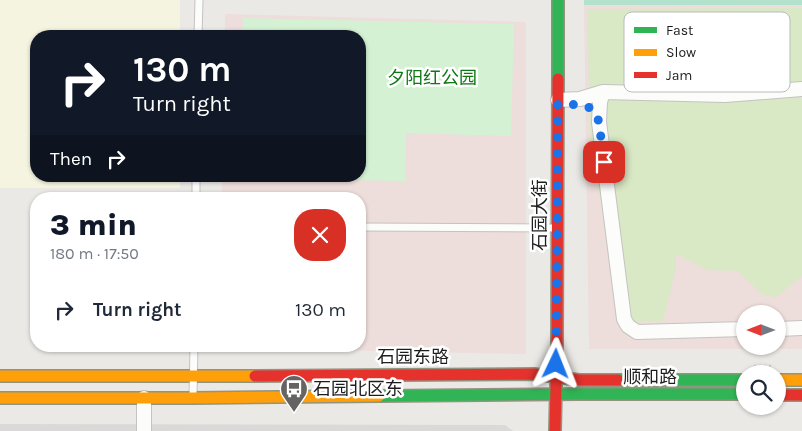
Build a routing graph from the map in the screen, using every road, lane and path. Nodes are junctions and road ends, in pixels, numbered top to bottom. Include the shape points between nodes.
1 (199, 0) edge
2 (558, 0) edge
3 (198, 30) edge
4 (602, 92) junction
5 (764, 92) edge
6 (558, 102) junction
7 (599, 122) junction
8 (366, 227) edge
9 (557, 228) junction
10 (802, 328) edge
11 (736, 329) edge
12 (786, 329) edge
13 (194, 352) edge
14 (0, 376) edge
15 (194, 376) junction
16 (556, 376) junction
17 (736, 380) edge
18 (786, 380) edge
19 (802, 380) edge
20 (736, 394) edge
21 (786, 394) edge
22 (555, 395) junction
23 (802, 395) edge
24 (0, 398) edge
25 (144, 398) junction
26 (193, 398) junction
27 (144, 431) edge
28 (555, 431) edge

1 - 3 lane
2 - 6 main road, 石园大街
4 - 5 street via 725,95
4 - 6 street
4 - 7 street
6 - 7 street via 590,108
6 - 9 main road, 石园大街
7 - 11 street via 624,319 628,326 637,332
8 - 9 lane
9 - 16 main road, 石园大街
10 - 12 street
13 - 15 lane
14 - 15 main road, 石园东路
15 - 16 main road, 石园东路
15 - 26 lane
16 - 17 main road, 顺和路 via 579,380
16 - 22 main road, 石园大街
18 - 19 main road
20 - 22 main road, 顺和路
21 - 23 main road
22 - 26 main road
22 - 28 main road, 石园大街
24 - 25 main road
25 - 26 main road
25 - 27 street

